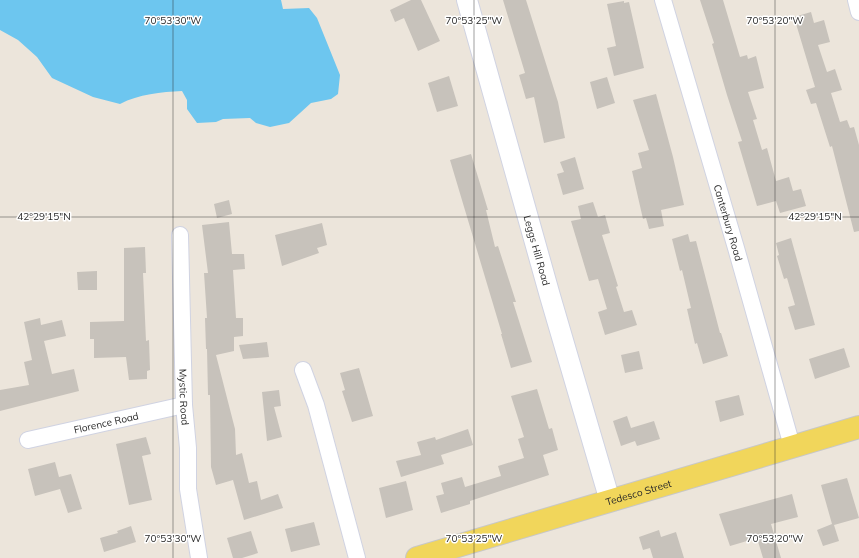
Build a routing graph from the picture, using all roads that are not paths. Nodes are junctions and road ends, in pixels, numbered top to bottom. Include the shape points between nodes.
1 (467, 0) edge
2 (663, 0) edge
3 (856, 0) edge
4 (859, 12) edge
5 (180, 235) dead end
6 (303, 370) dead end
7 (184, 405) junction
8 (859, 427) edge
9 (28, 440) dead end
10 (792, 446) junction
11 (610, 501) junction
12 (199, 558) edge
13 (357, 558) edge
14 (417, 558) edge

1 - 11 street, Leggs Hill Road
2 - 10 street, Canterbury Road
3 - 4 street
5 - 7 street, Mystic Road
6 - 13 street via 316,405
7 - 9 street, Florence Road
7 - 12 street, Mystic Road via 188,489
8 - 10 main road, Tedesco Street
10 - 11 main road, Tedesco Street
11 - 14 main road, Tedesco Street

